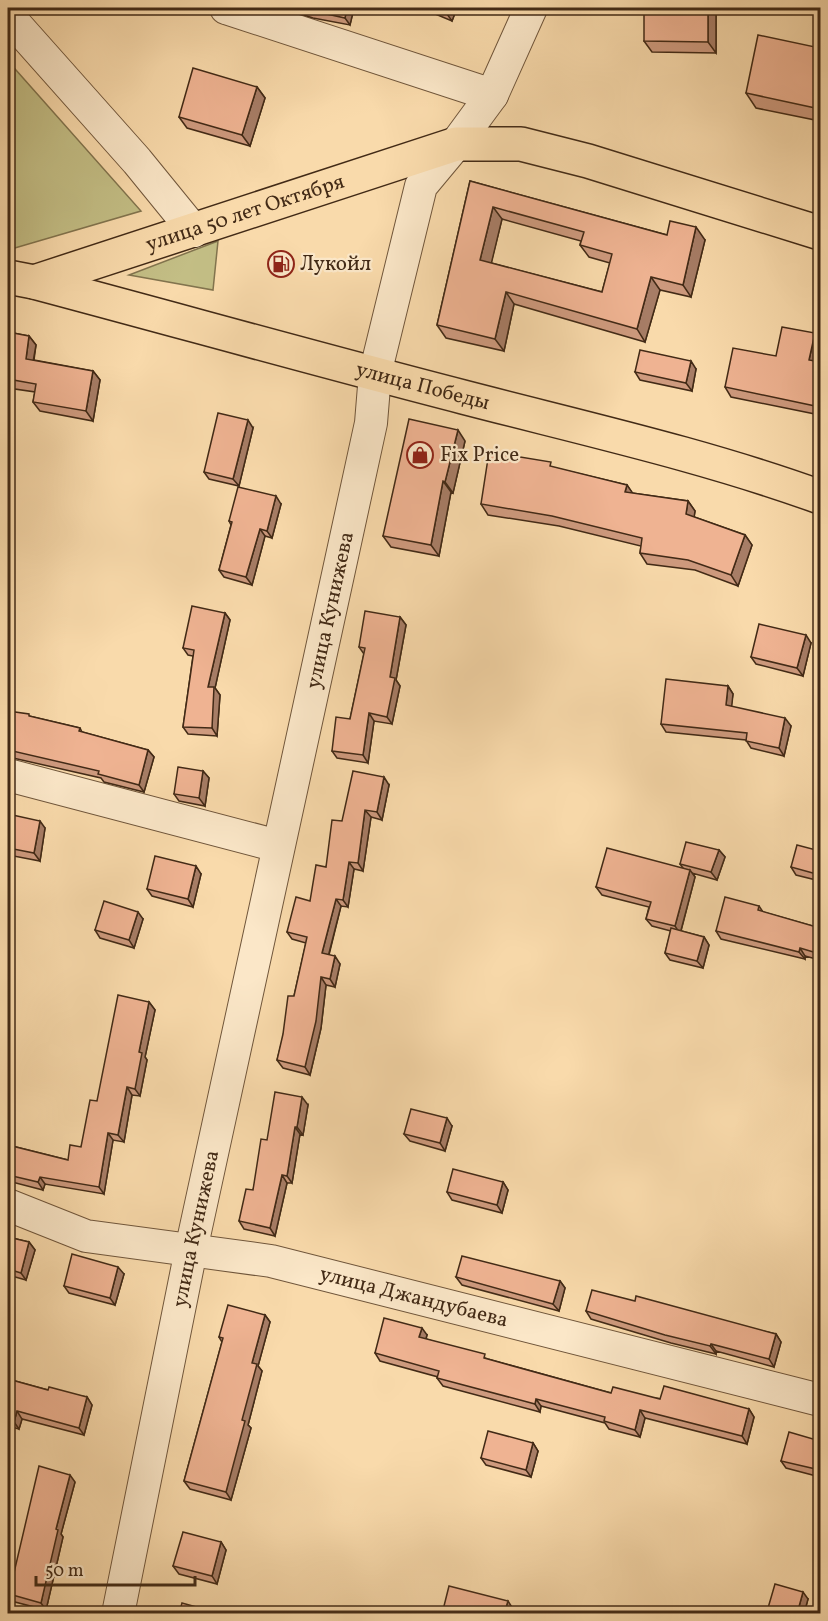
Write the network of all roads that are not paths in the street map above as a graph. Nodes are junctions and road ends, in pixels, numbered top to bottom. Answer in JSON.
{"nodes":[{"id":1,"x":226,"y":8,"type":"edge"},
{"id":2,"x":531,"y":8,"type":"edge"},
{"id":3,"x":8,"y":16,"type":"edge"},
{"id":4,"x":492,"y":95,"type":"junction"},
{"id":5,"x":456,"y":144,"type":"junction"},
{"id":6,"x":194,"y":231,"type":"junction"},
{"id":7,"x":820,"y":233,"type":"edge"},
{"id":8,"x":18,"y":278,"type":"edge"},
{"id":9,"x":375,"y":374,"type":"junction"},
{"id":10,"x":820,"y":497,"type":"edge"},
{"id":11,"x":8,"y":775,"type":"edge"},
{"id":12,"x":278,"y":846,"type":"junction"},
{"id":13,"x":8,"y":1205,"type":"edge"},
{"id":14,"x":191,"y":1250,"type":"junction"},
{"id":15,"x":820,"y":1400,"type":"edge"},
{"id":16,"x":118,"y":1614,"type":"edge"}],
"edges":[{"from":1,"to":4,"type":"street"},
{"from":2,"to":4,"type":"street","name":"улица Кунижева"},
{"from":3,"to":6,"type":"street"},
{"from":4,"to":5,"type":"street","name":"улица Кунижева"},
{"from":5,"to":6,"type":"main road","name":"улица 50 лет Октября"},
{"from":5,"to":7,"type":"main road","name":"улица 50 лет Октября"},
{"from":5,"to":9,"type":"street","name":"улица Кунижева"},
{"from":6,"to":8,"type":"main road","name":"улица 50 лет Октября"},
{"from":8,"to":9,"type":"main road","name":"улица Победы"},
{"from":9,"to":10,"type":"main road","name":"улица Победы"},
{"from":9,"to":12,"type":"street","name":"улица Кунижева"},
{"from":11,"to":12,"type":"street"},
{"from":12,"to":14,"type":"street","name":"улица Кунижева"},
{"from":13,"to":14,"type":"street","name":"улица Джандубаева"},
{"from":14,"to":15,"type":"street","name":"улица Джандубаева"},
{"from":14,"to":16,"type":"street","name":"улица Кунижева"}]}
